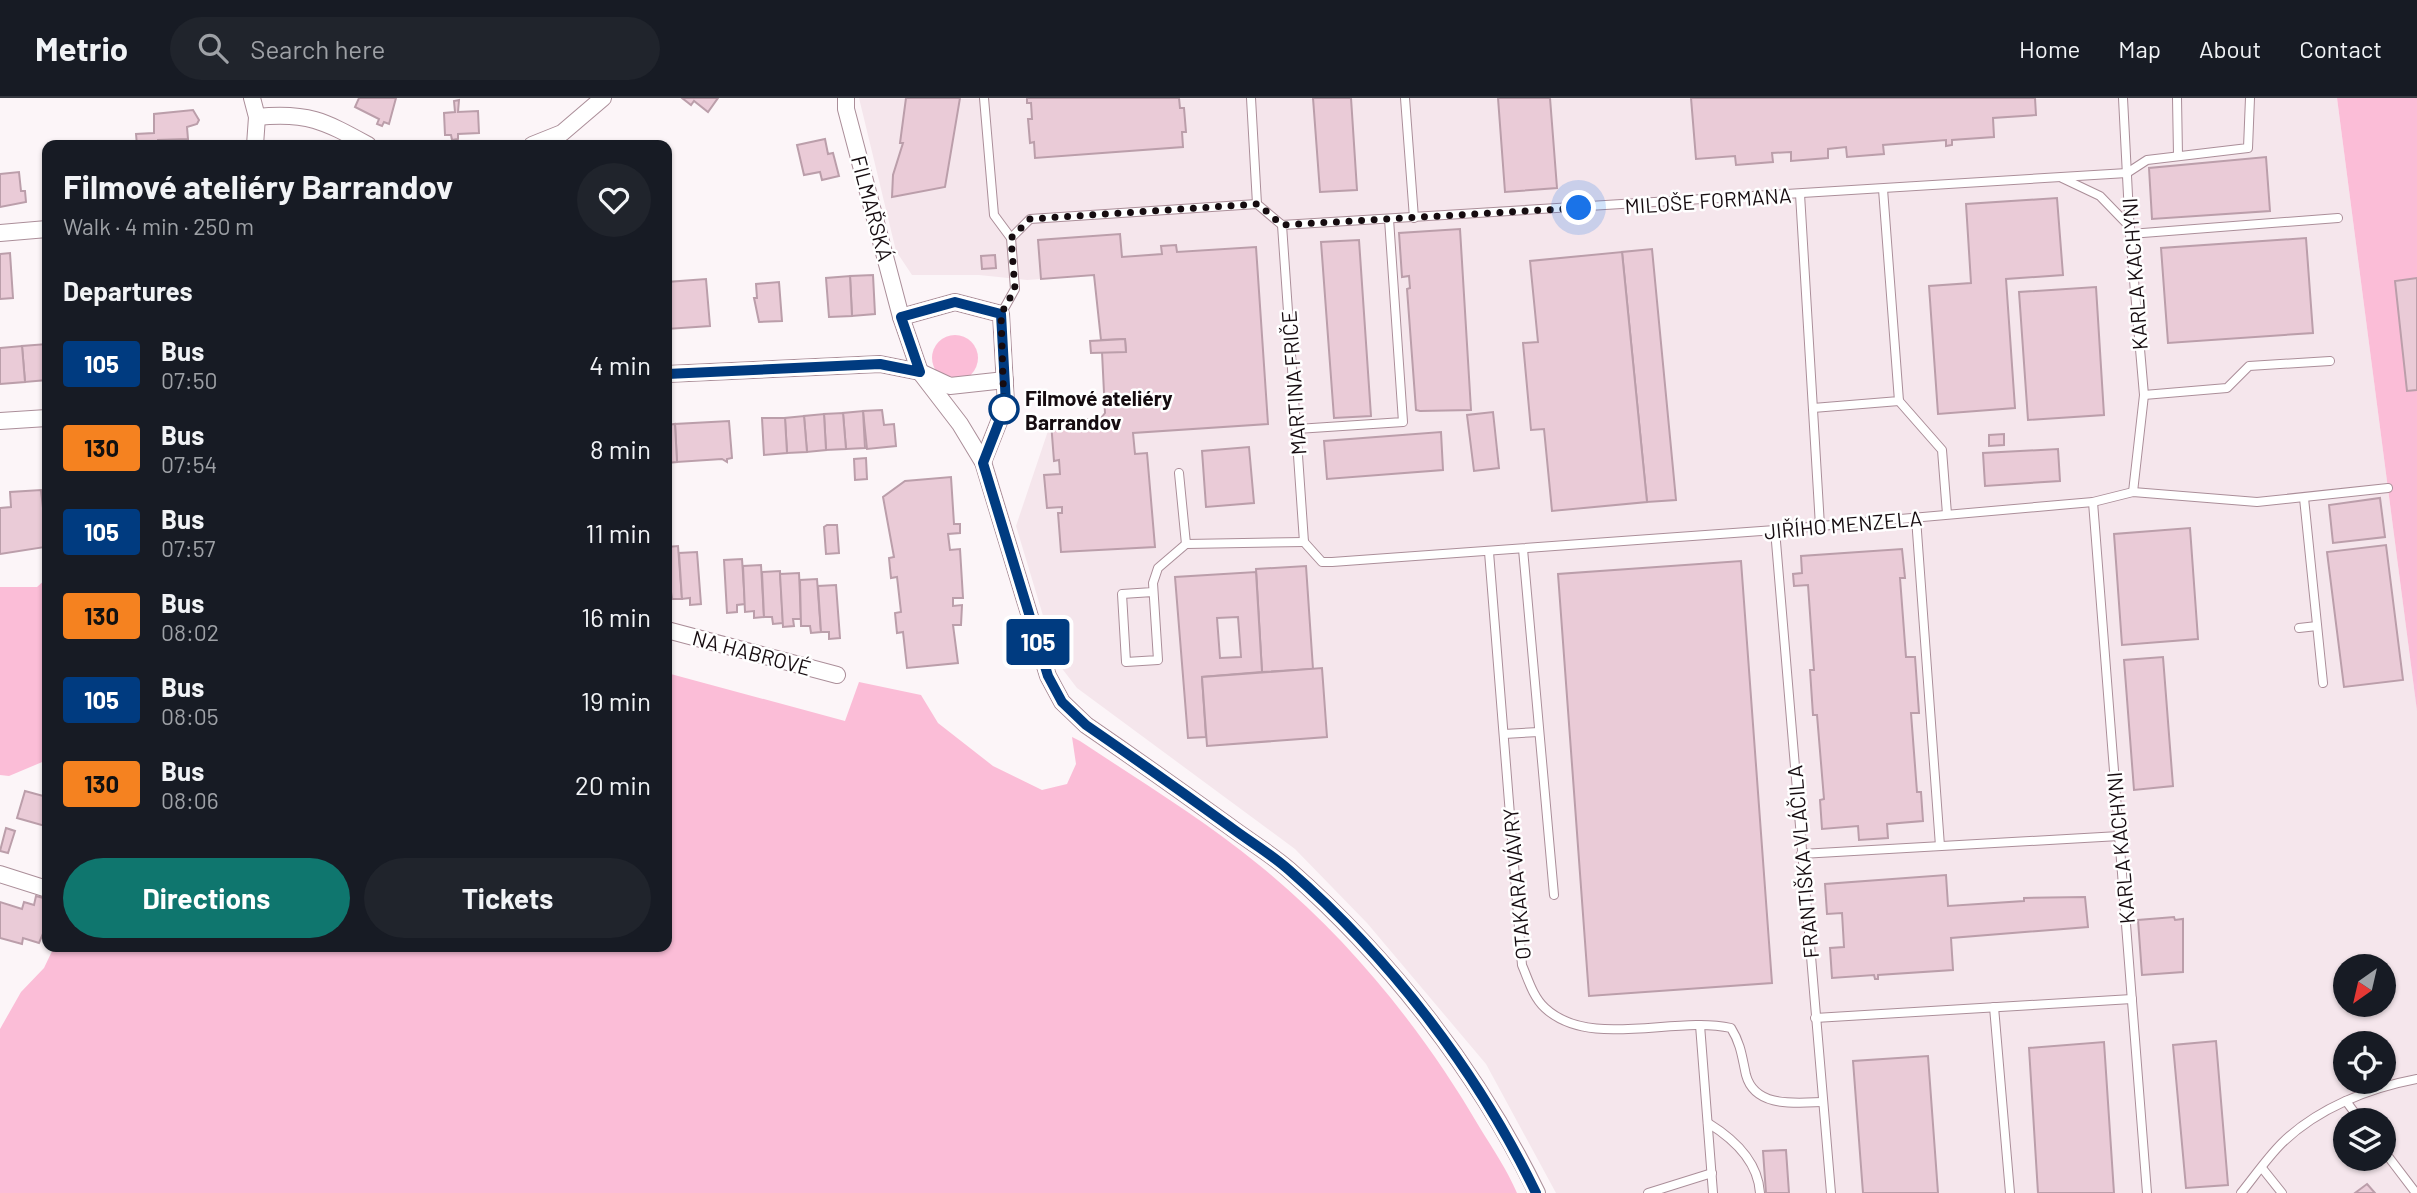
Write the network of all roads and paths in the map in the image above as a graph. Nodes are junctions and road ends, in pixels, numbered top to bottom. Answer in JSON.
{"nodes":[{"id":1,"x":252,"y":98,"type":"edge"},
{"id":2,"x":603,"y":98,"type":"edge"},
{"id":3,"x":846,"y":98,"type":"edge"},
{"id":4,"x":984,"y":98,"type":"edge"},
{"id":5,"x":1251,"y":98,"type":"edge"},
{"id":6,"x":1405,"y":98,"type":"edge"},
{"id":7,"x":2123,"y":98,"type":"edge"},
{"id":8,"x":2177,"y":98,"type":"edge"},
{"id":9,"x":2250,"y":98,"type":"edge"},
{"id":10,"x":257,"y":117,"type":"junction"},
{"id":11,"x":255,"y":140,"type":"edge"},
{"id":12,"x":359,"y":140,"type":"edge"},
{"id":13,"x":544,"y":140,"type":"edge"},
{"id":14,"x":2178,"y":155,"type":"junction"},
{"id":15,"x":2127,"y":173,"type":"junction"},
{"id":16,"x":2059,"y":177,"type":"junction"},
{"id":17,"x":1883,"y":189,"type":"junction"},
{"id":18,"x":1800,"y":194,"type":"junction"},
{"id":19,"x":1258,"y":204,"type":"junction"},
{"id":20,"x":1414,"y":218,"type":"junction"},
{"id":21,"x":2338,"y":218,"type":"dead end"},
{"id":22,"x":1389,"y":219,"type":"junction"},
{"id":23,"x":1282,"y":225,"type":"junction"},
{"id":24,"x":42,"y":229,"type":"edge"},
{"id":25,"x":2130,"y":231,"type":"junction"},
{"id":26,"x":0,"y":233,"type":"edge"},
{"id":27,"x":1011,"y":238,"type":"junction"},
{"id":28,"x":1001,"y":314,"type":"junction"},
{"id":29,"x":901,"y":317,"type":"junction"},
{"id":30,"x":2329,"y":361,"type":"dead end"},
{"id":31,"x":920,"y":372,"type":"junction"},
{"id":32,"x":672,"y":374,"type":"edge"},
{"id":33,"x":1005,"y":380,"type":"junction"},
{"id":34,"x":2144,"y":396,"type":"junction"},
{"id":35,"x":1899,"y":401,"type":"junction"},
{"id":36,"x":1813,"y":408,"type":"junction"},
{"id":37,"x":42,"y":418,"type":"edge"},
{"id":38,"x":0,"y":421,"type":"edge"},
{"id":39,"x":1297,"y":429,"type":"junction"},
{"id":40,"x":983,"y":463,"type":"junction"},
{"id":41,"x":1179,"y":473,"type":"dead end"},
{"id":42,"x":2388,"y":488,"type":"dead end"},
{"id":43,"x":2133,"y":492,"type":"junction"},
{"id":44,"x":2304,"y":498,"type":"junction"},
{"id":45,"x":2093,"y":502,"type":"junction"},
{"id":46,"x":1947,"y":514,"type":"junction"},
{"id":47,"x":1916,"y":518,"type":"junction"},
{"id":48,"x":1820,"y":526,"type":"junction"},
{"id":49,"x":1775,"y":530,"type":"junction"},
{"id":50,"x":1304,"y":542,"type":"junction"},
{"id":51,"x":1186,"y":544,"type":"junction"},
{"id":52,"x":1523,"y":549,"type":"junction"},
{"id":53,"x":1489,"y":552,"type":"junction"},
{"id":54,"x":1153,"y":592,"type":"junction"},
{"id":55,"x":2317,"y":626,"type":"junction"},
{"id":56,"x":2299,"y":628,"type":"dead end"},
{"id":57,"x":672,"y":631,"type":"edge"},
{"id":58,"x":838,"y":675,"type":"dead end"},
{"id":59,"x":2323,"y":683,"type":"dead end"},
{"id":60,"x":1539,"y":732,"type":"junction"},
{"id":61,"x":1504,"y":734,"type":"junction"},
{"id":62,"x":2119,"y":836,"type":"junction"},
{"id":63,"x":1940,"y":846,"type":"junction"},
{"id":64,"x":1801,"y":854,"type":"junction"},
{"id":65,"x":0,"y":874,"type":"edge"},
{"id":66,"x":42,"y":887,"type":"edge"},
{"id":67,"x":1554,"y":895,"type":"dead end"},
{"id":68,"x":2132,"y":999,"type":"junction"},
{"id":69,"x":1994,"y":1007,"type":"junction"},
{"id":70,"x":1815,"y":1018,"type":"junction"},
{"id":71,"x":1700,"y":1025,"type":"junction"},
{"id":72,"x":2417,"y":1079,"type":"edge"},
{"id":73,"x":2346,"y":1101,"type":"junction"},
{"id":74,"x":1822,"y":1102,"type":"junction"},
{"id":75,"x":2351,"y":1108,"type":"edge"},
{"id":76,"x":1708,"y":1123,"type":"junction"},
{"id":77,"x":2396,"y":1167,"type":"edge"},
{"id":78,"x":2262,"y":1168,"type":"junction"},
{"id":79,"x":1712,"y":1173,"type":"junction"},
{"id":80,"x":1536,"y":1193,"type":"edge"},
{"id":81,"x":1648,"y":1193,"type":"edge"},
{"id":82,"x":1713,"y":1193,"type":"edge"},
{"id":83,"x":1760,"y":1193,"type":"edge"},
{"id":84,"x":1831,"y":1193,"type":"edge"},
{"id":85,"x":2010,"y":1193,"type":"edge"},
{"id":86,"x":2147,"y":1193,"type":"edge"},
{"id":87,"x":2241,"y":1193,"type":"edge"},
{"id":88,"x":2282,"y":1193,"type":"edge"},
{"id":89,"x":2416,"y":1193,"type":"edge"}],
"edges":[{"from":1,"to":10,"type":"street"},
{"from":2,"to":13,"type":"street"},
{"from":3,"to":29,"type":"street","name":"FILMAŘSKÁ"},
{"from":4,"to":27,"type":"lane"},
{"from":5,"to":19,"type":"lane"},
{"from":6,"to":20,"type":"lane"},
{"from":7,"to":15,"type":"lane","name":"KARLA KACHYNI"},
{"from":8,"to":14,"type":"lane"},
{"from":9,"to":14,"type":"lane"},
{"from":10,"to":11,"type":"street"},
{"from":10,"to":12,"type":"street"},
{"from":14,"to":15,"type":"lane"},
{"from":15,"to":16,"type":"lane","name":"MILOŠE FORMANA"},
{"from":15,"to":25,"type":"lane","name":"KARLA KACHYNI"},
{"from":16,"to":17,"type":"lane","name":"MILOŠE FORMANA"},
{"from":16,"to":25,"type":"lane"},
{"from":17,"to":18,"type":"lane","name":"MILOŠE FORMANA"},
{"from":17,"to":35,"type":"lane"},
{"from":18,"to":20,"type":"lane","name":"MILOŠE FORMANA"},
{"from":18,"to":36,"type":"lane"},
{"from":19,"to":23,"type":"lane"},
{"from":19,"to":27,"type":"lane"},
{"from":20,"to":22,"type":"lane","name":"MILOŠE FORMANA"},
{"from":21,"to":25,"type":"lane"},
{"from":22,"to":23,"type":"lane","name":"MILOŠE FORMANA"},
{"from":22,"to":39,"type":"lane"},
{"from":23,"to":39,"type":"lane","name":"MARTINA FRIČE"},
{"from":24,"to":26,"type":"street"},
{"from":25,"to":34,"type":"lane","name":"KARLA KACHYNI"},
{"from":27,"to":28,"type":"lane"},
{"from":28,"to":29,"type":"street"},
{"from":28,"to":33,"type":"street"},
{"from":29,"to":31,"type":"street","name":"FILMAŘSKÁ"},
{"from":30,"to":34,"type":"lane"},
{"from":31,"to":32,"type":"street"},
{"from":31,"to":33,"type":"street"},
{"from":31,"to":40,"type":"street","name":"FILMAŘSKÁ"},
{"from":33,"to":40,"type":"street"},
{"from":34,"to":43,"type":"lane","name":"KARLA KACHYNI"},
{"from":35,"to":36,"type":"lane"},
{"from":35,"to":46,"type":"lane"},
{"from":36,"to":48,"type":"lane"},
{"from":37,"to":38,"type":"street"},
{"from":39,"to":50,"type":"lane","name":"MARTINA FRIČE"},
{"from":40,"to":80,"type":"street","name":"FILMAŘSKÁ"},
{"from":41,"to":51,"type":"lane"},
{"from":42,"to":44,"type":"lane","name":"JIŘÍHO MENZELA"},
{"from":43,"to":44,"type":"lane","name":"JIŘÍHO MENZELA"},
{"from":43,"to":45,"type":"lane","name":"JIŘÍHO MENZELA"},
{"from":44,"to":55,"type":"lane"},
{"from":45,"to":46,"type":"lane","name":"JIŘÍHO MENZELA"},
{"from":45,"to":62,"type":"lane","name":"KARLA KACHYNI"},
{"from":46,"to":47,"type":"lane","name":"JIŘÍHO MENZELA"},
{"from":47,"to":48,"type":"lane","name":"JIŘÍHO MENZELA"},
{"from":47,"to":63,"type":"lane"},
{"from":48,"to":49,"type":"lane","name":"JIŘÍHO MENZELA"},
{"from":49,"to":52,"type":"lane","name":"JIŘÍHO MENZELA"},
{"from":49,"to":64,"type":"lane","name":"FRANTIŠKA VLÁČILA"},
{"from":50,"to":51,"type":"lane"},
{"from":50,"to":53,"type":"lane","name":"JIŘÍHO MENZELA"},
{"from":51,"to":54,"type":"lane"},
{"from":52,"to":53,"type":"lane","name":"JIŘÍHO MENZELA"},
{"from":52,"to":60,"type":"lane"},
{"from":53,"to":61,"type":"lane","name":"OTAKARA VÁVRY"},
{"from":54,"to":54,"type":"lane"},
{"from":55,"to":56,"type":"lane"},
{"from":55,"to":59,"type":"lane"},
{"from":57,"to":58,"type":"street","name":"NA HABROVÉ"},
{"from":60,"to":61,"type":"lane"},
{"from":60,"to":67,"type":"lane"},
{"from":61,"to":71,"type":"lane","name":"OTAKARA VÁVRY"},
{"from":62,"to":63,"type":"lane"},
{"from":62,"to":68,"type":"lane","name":"KARLA KACHYNI"},
{"from":63,"to":64,"type":"lane"},
{"from":64,"to":70,"type":"lane","name":"FRANTIŠKA VLÁČILA"},
{"from":65,"to":66,"type":"street"},
{"from":68,"to":69,"type":"lane"},
{"from":68,"to":86,"type":"lane","name":"KARLA KACHYNI"},
{"from":69,"to":70,"type":"lane"},
{"from":69,"to":85,"type":"lane"},
{"from":70,"to":74,"type":"lane","name":"FRANTIŠKA VLÁČILA"},
{"from":71,"to":74,"type":"lane","name":"OTAKARA VÁVRY"},
{"from":71,"to":76,"type":"lane"},
{"from":72,"to":73,"type":"lane"},
{"from":73,"to":75,"type":"lane"},
{"from":73,"to":78,"type":"lane"},
{"from":74,"to":84,"type":"lane","name":"FRANTIŠKA VLÁČILA"},
{"from":76,"to":79,"type":"lane"},
{"from":76,"to":83,"type":"lane"},
{"from":77,"to":89,"type":"lane"},
{"from":78,"to":87,"type":"lane"},
{"from":78,"to":88,"type":"lane"},
{"from":79,"to":81,"type":"lane"},
{"from":79,"to":82,"type":"lane"}]}
